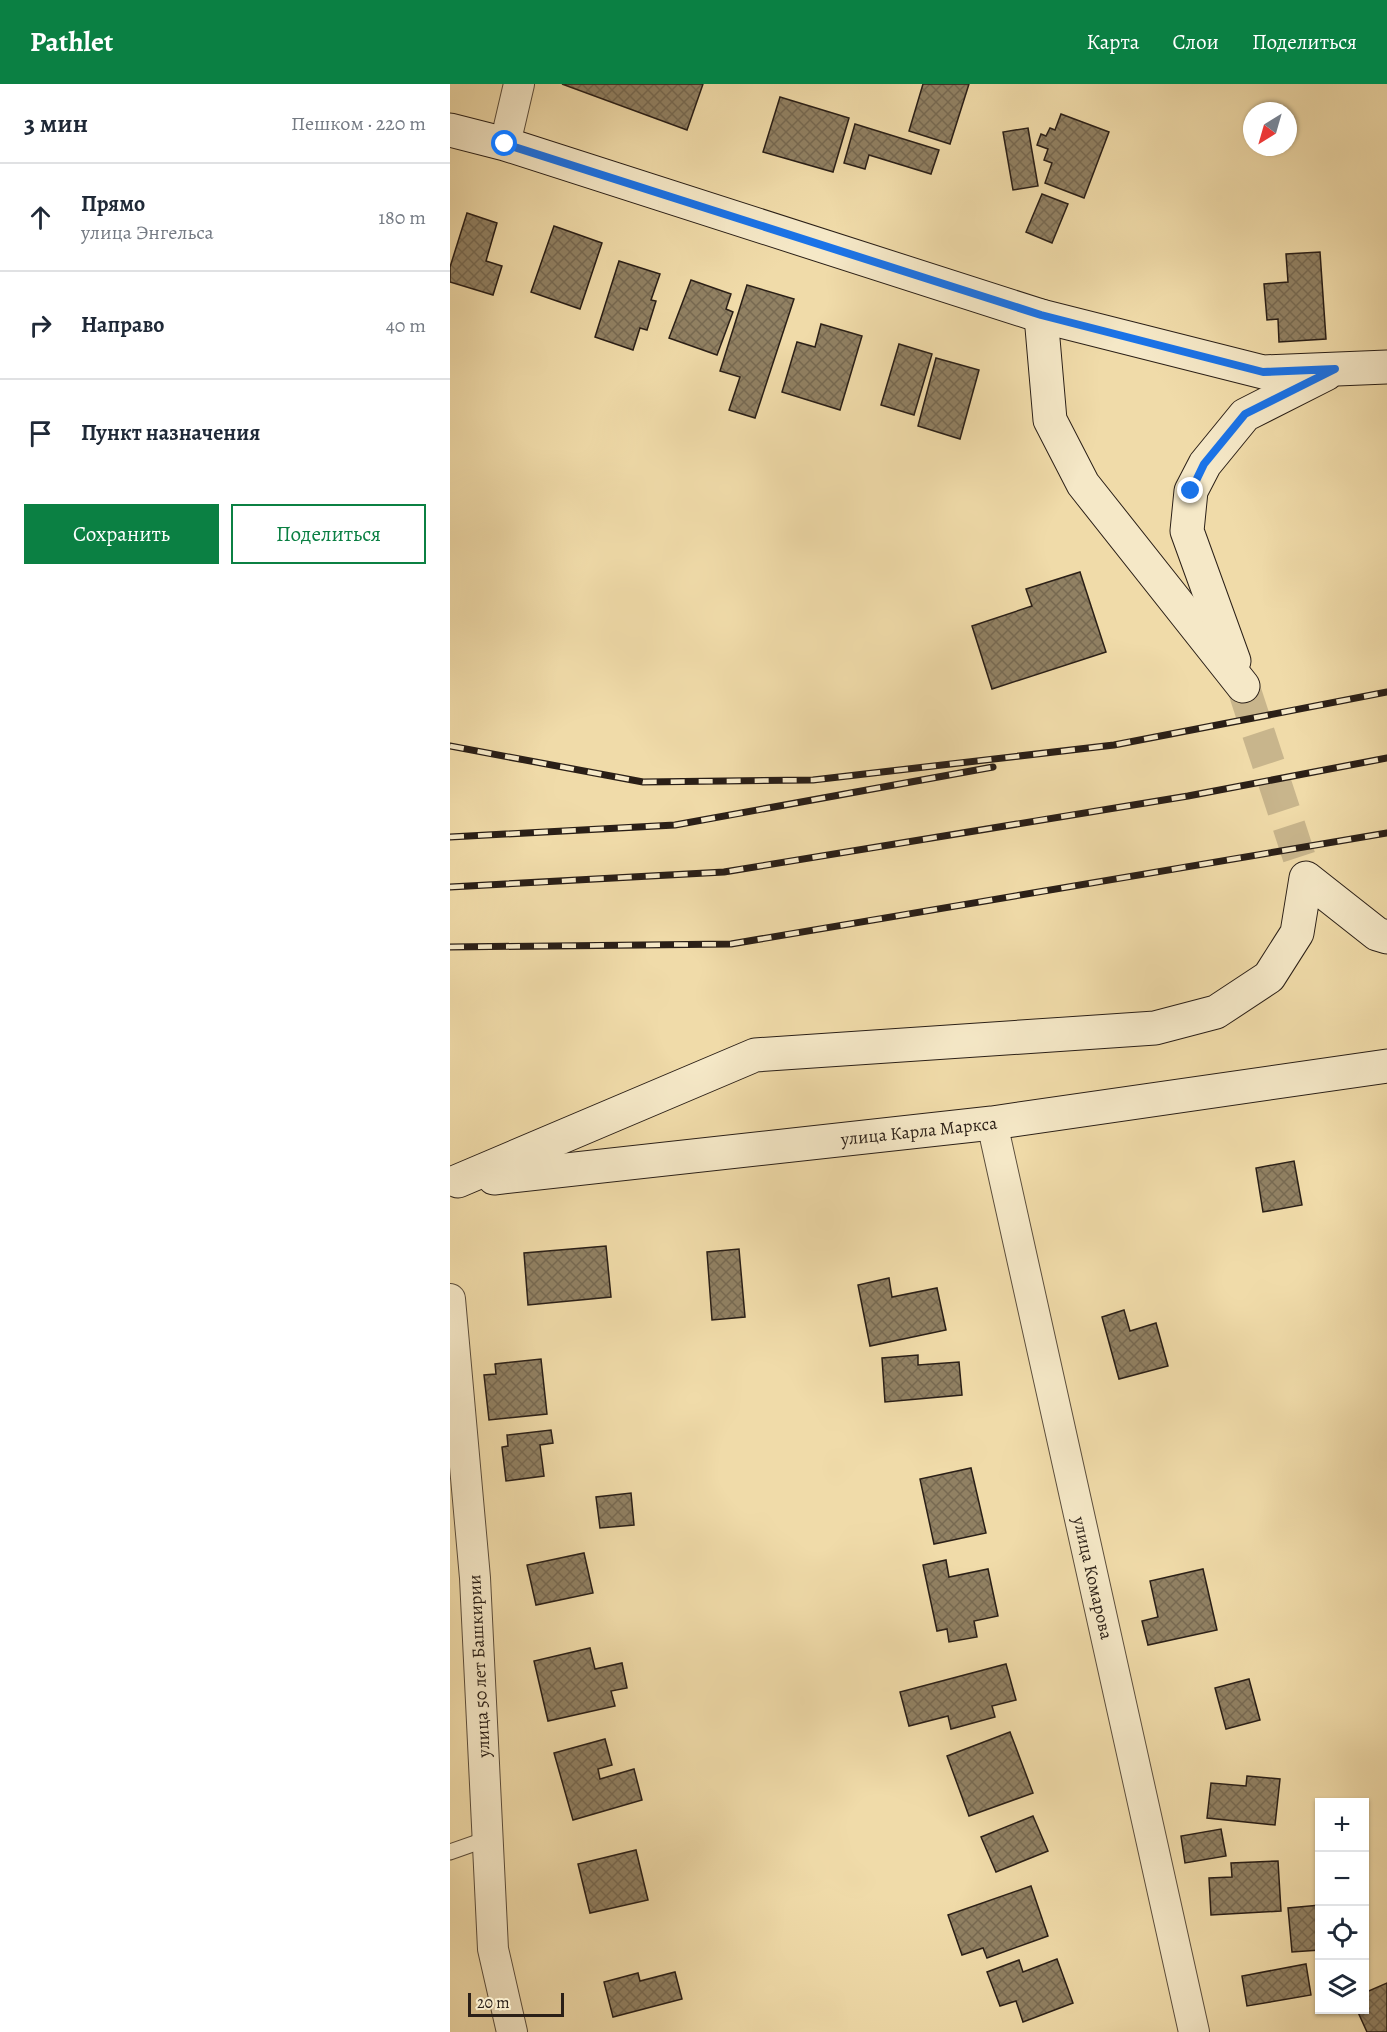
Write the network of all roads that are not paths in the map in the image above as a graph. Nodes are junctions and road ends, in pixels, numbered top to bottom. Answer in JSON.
{"nodes":[{"id":1,"x":519,"y":84,"type":"edge"},
{"id":2,"x":450,"y":130,"type":"edge"},
{"id":3,"x":505,"y":144,"type":"junction"},
{"id":4,"x":1041,"y":315,"type":"junction"},
{"id":5,"x":1387,"y":367,"type":"edge"},
{"id":6,"x":1335,"y":369,"type":"junction"},
{"id":7,"x":1387,"y":937,"type":"edge"},
{"id":8,"x":1387,"y":1066,"type":"edge"},
{"id":9,"x":992,"y":1124,"type":"junction"},
{"id":10,"x":454,"y":1182,"type":"edge"},
{"id":11,"x":450,"y":1299,"type":"edge"},
{"id":12,"x":487,"y":1839,"type":"junction"},
{"id":13,"x":450,"y":1852,"type":"edge"},
{"id":14,"x":512,"y":2032,"type":"edge"},
{"id":15,"x":1194,"y":2032,"type":"edge"}],
"edges":[{"from":1,"to":3,"type":"street"},
{"from":2,"to":3,"type":"street"},
{"from":3,"to":4,"type":"street"},
{"from":4,"to":6,"type":"street"},
{"from":4,"to":6,"type":"street"},
{"from":5,"to":6,"type":"street"},
{"from":7,"to":10,"type":"street"},
{"from":8,"to":9,"type":"street","name":"улица Карла Маркса"},
{"from":9,"to":10,"type":"street","name":"улица Карла Маркса"},
{"from":9,"to":15,"type":"street","name":"улица Комарова"},
{"from":11,"to":12,"type":"street","name":"улица 50 лет Башкирии"},
{"from":12,"to":13,"type":"lane"},
{"from":12,"to":14,"type":"street","name":"улица 50 лет Башкирии"}]}
